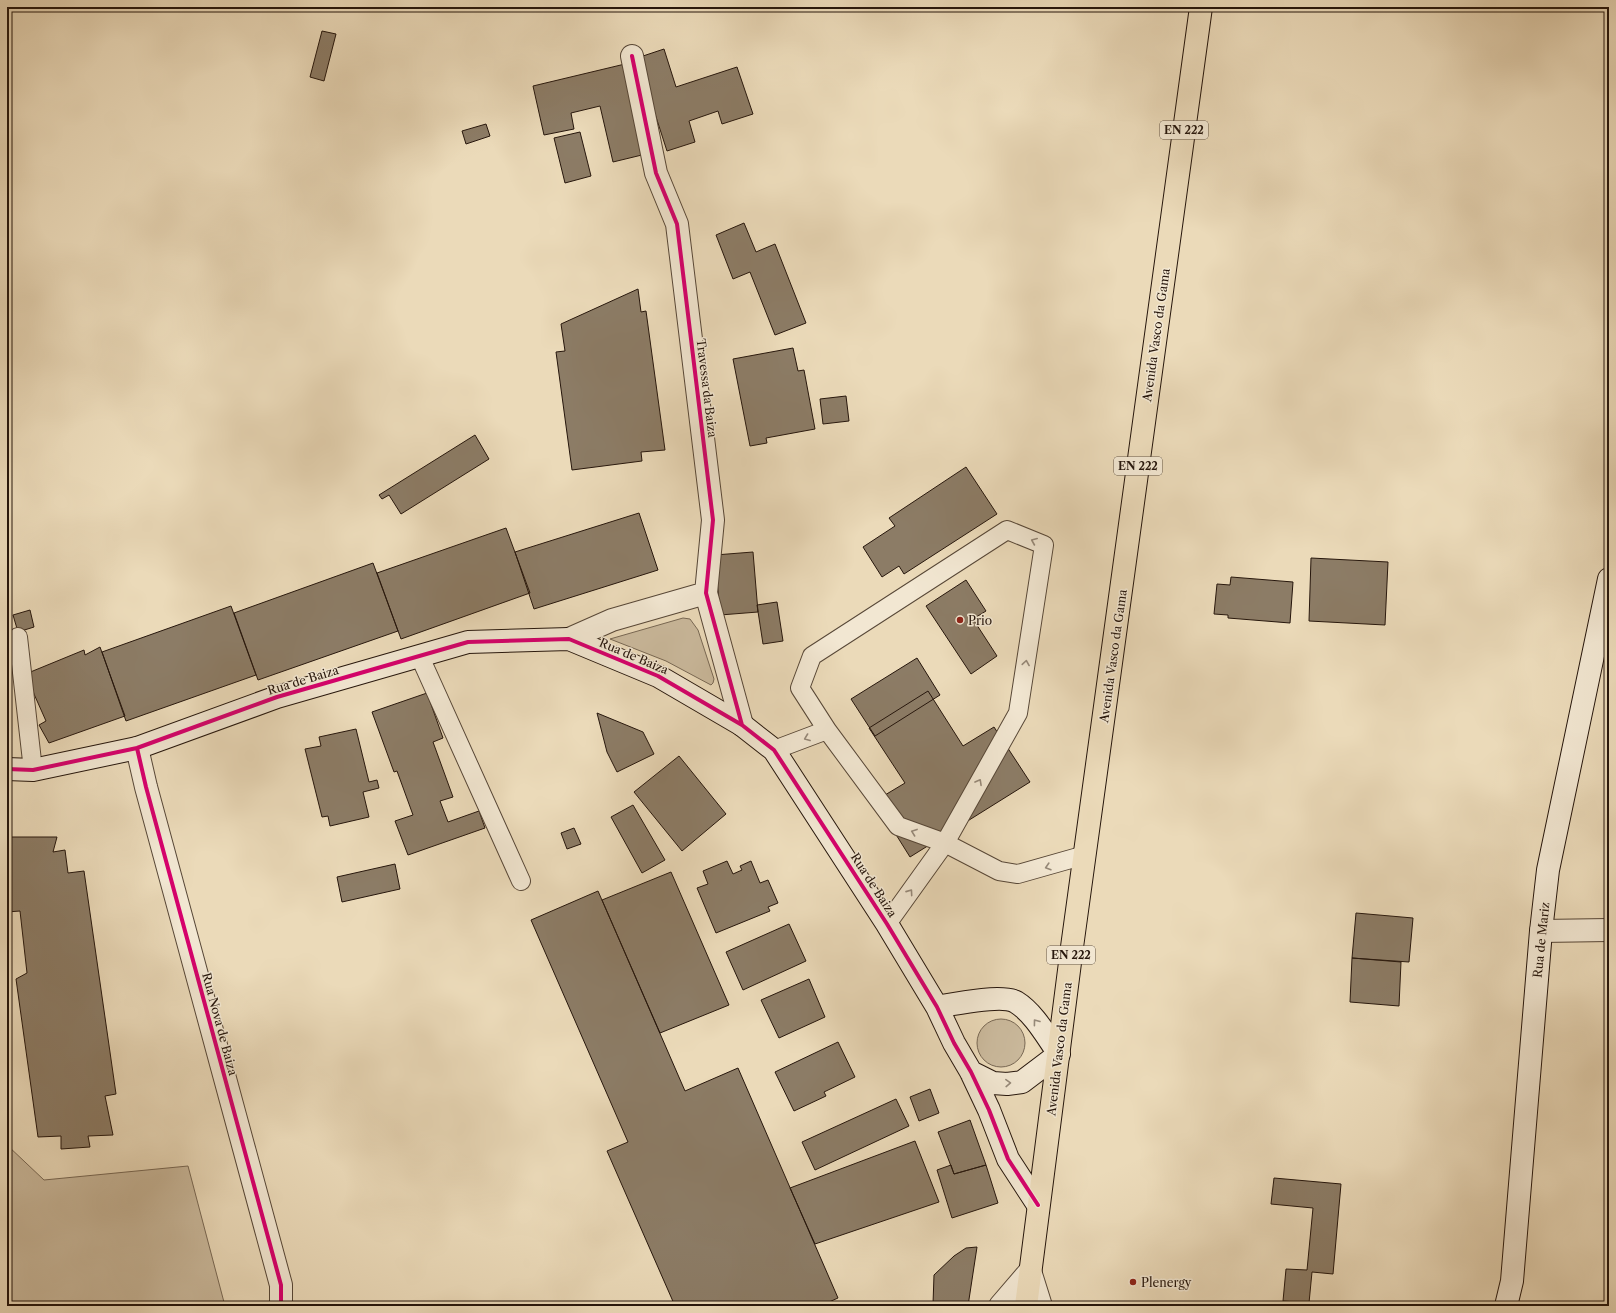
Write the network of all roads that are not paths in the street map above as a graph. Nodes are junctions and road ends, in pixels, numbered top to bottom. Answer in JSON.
{"nodes":[{"id":1,"x":1200,"y":7,"type":"edge"},
{"id":2,"x":632,"y":56,"type":"dead end"},
{"id":3,"x":1609,"y":579,"type":"edge"},
{"id":4,"x":706,"y":593,"type":"junction"},
{"id":5,"x":18,"y":637,"type":"dead end"},
{"id":6,"x":569,"y":639,"type":"junction"},
{"id":7,"x":420,"y":657,"type":"junction"},
{"id":8,"x":742,"y":725,"type":"junction"},
{"id":9,"x":827,"y":730,"type":"junction"},
{"id":10,"x":137,"y":748,"type":"junction"},
{"id":11,"x":774,"y":750,"type":"junction"},
{"id":12,"x":7,"y":769,"type":"edge"},
{"id":13,"x":33,"y":770,"type":"junction"},
{"id":14,"x":945,"y":843,"type":"junction"},
{"id":15,"x":1085,"y":855,"type":"junction"},
{"id":16,"x":521,"y":881,"type":"dead end"},
{"id":17,"x":888,"y":924,"type":"junction"},
{"id":18,"x":1609,"y":930,"type":"edge"},
{"id":19,"x":1541,"y":931,"type":"junction"},
{"id":20,"x":937,"y":1007,"type":"junction"},
{"id":21,"x":1059,"y":1054,"type":"junction"},
{"id":22,"x":971,"y":1072,"type":"junction"},
{"id":23,"x":1038,"y":1204,"type":"junction"},
{"id":24,"x":1030,"y":1271,"type":"junction"},
{"id":25,"x":281,"y":1306,"type":"edge"},
{"id":26,"x":1000,"y":1306,"type":"edge"},
{"id":27,"x":1026,"y":1306,"type":"edge"},
{"id":28,"x":1041,"y":1306,"type":"edge"},
{"id":29,"x":1506,"y":1306,"type":"edge"}],
"edges":[{"from":1,"to":15,"type":"main road","name":"Avenida Vasco da Gama","number":"EN 222"},
{"from":2,"to":4,"type":"street","name":"Travessa da Baiza"},
{"from":3,"to":19,"type":"street","name":"Rua de Mariz"},
{"from":4,"to":6,"type":"street"},
{"from":4,"to":8,"type":"street","name":"Travessa da Baiza"},
{"from":5,"to":13,"type":"lane"},
{"from":6,"to":7,"type":"street","name":"Rua de Baiza"},
{"from":6,"to":8,"type":"street","name":"Rua de Baiza"},
{"from":7,"to":10,"type":"street","name":"Rua de Baiza"},
{"from":7,"to":16,"type":"lane"},
{"from":8,"to":11,"type":"street","name":"Rua de Baiza"},
{"from":9,"to":11,"type":"lane","one_way":true},
{"from":14,"to":9,"type":"lane","one_way":true},
{"from":14,"to":9,"type":"lane","one_way":true},
{"from":10,"to":13,"type":"street","name":"Rua de Baiza"},
{"from":10,"to":25,"type":"street","name":"Rua Nova de Baiza"},
{"from":11,"to":17,"type":"street","name":"Rua de Baiza"},
{"from":12,"to":13,"type":"street","name":"Rua de Baiza"},
{"from":15,"to":14,"type":"lane","one_way":true},
{"from":17,"to":14,"type":"lane","one_way":true},
{"from":15,"to":21,"type":"main road","name":"Avenida Vasco da Gama","number":"EN 222"},
{"from":17,"to":20,"type":"street","name":"Rua de Baiza"},
{"from":18,"to":19,"type":"street"},
{"from":19,"to":29,"type":"street","name":"Rua de Mariz"},
{"from":21,"to":20,"type":"street","one_way":true},
{"from":20,"to":22,"type":"street","name":"Rua de Baiza"},
{"from":22,"to":21,"type":"street","one_way":true},
{"from":21,"to":23,"type":"main road","name":"Avenida Vasco da Gama","number":"EN 222"},
{"from":22,"to":23,"type":"street","name":"Rua de Baiza"},
{"from":23,"to":24,"type":"main road","name":"Avenida Vasco da Gama","number":"EN 222"},
{"from":24,"to":26,"type":"street"},
{"from":24,"to":27,"type":"main road","name":"Avenida Vasco da Gama","number":"EN 222"},
{"from":24,"to":28,"type":"street"}]}
